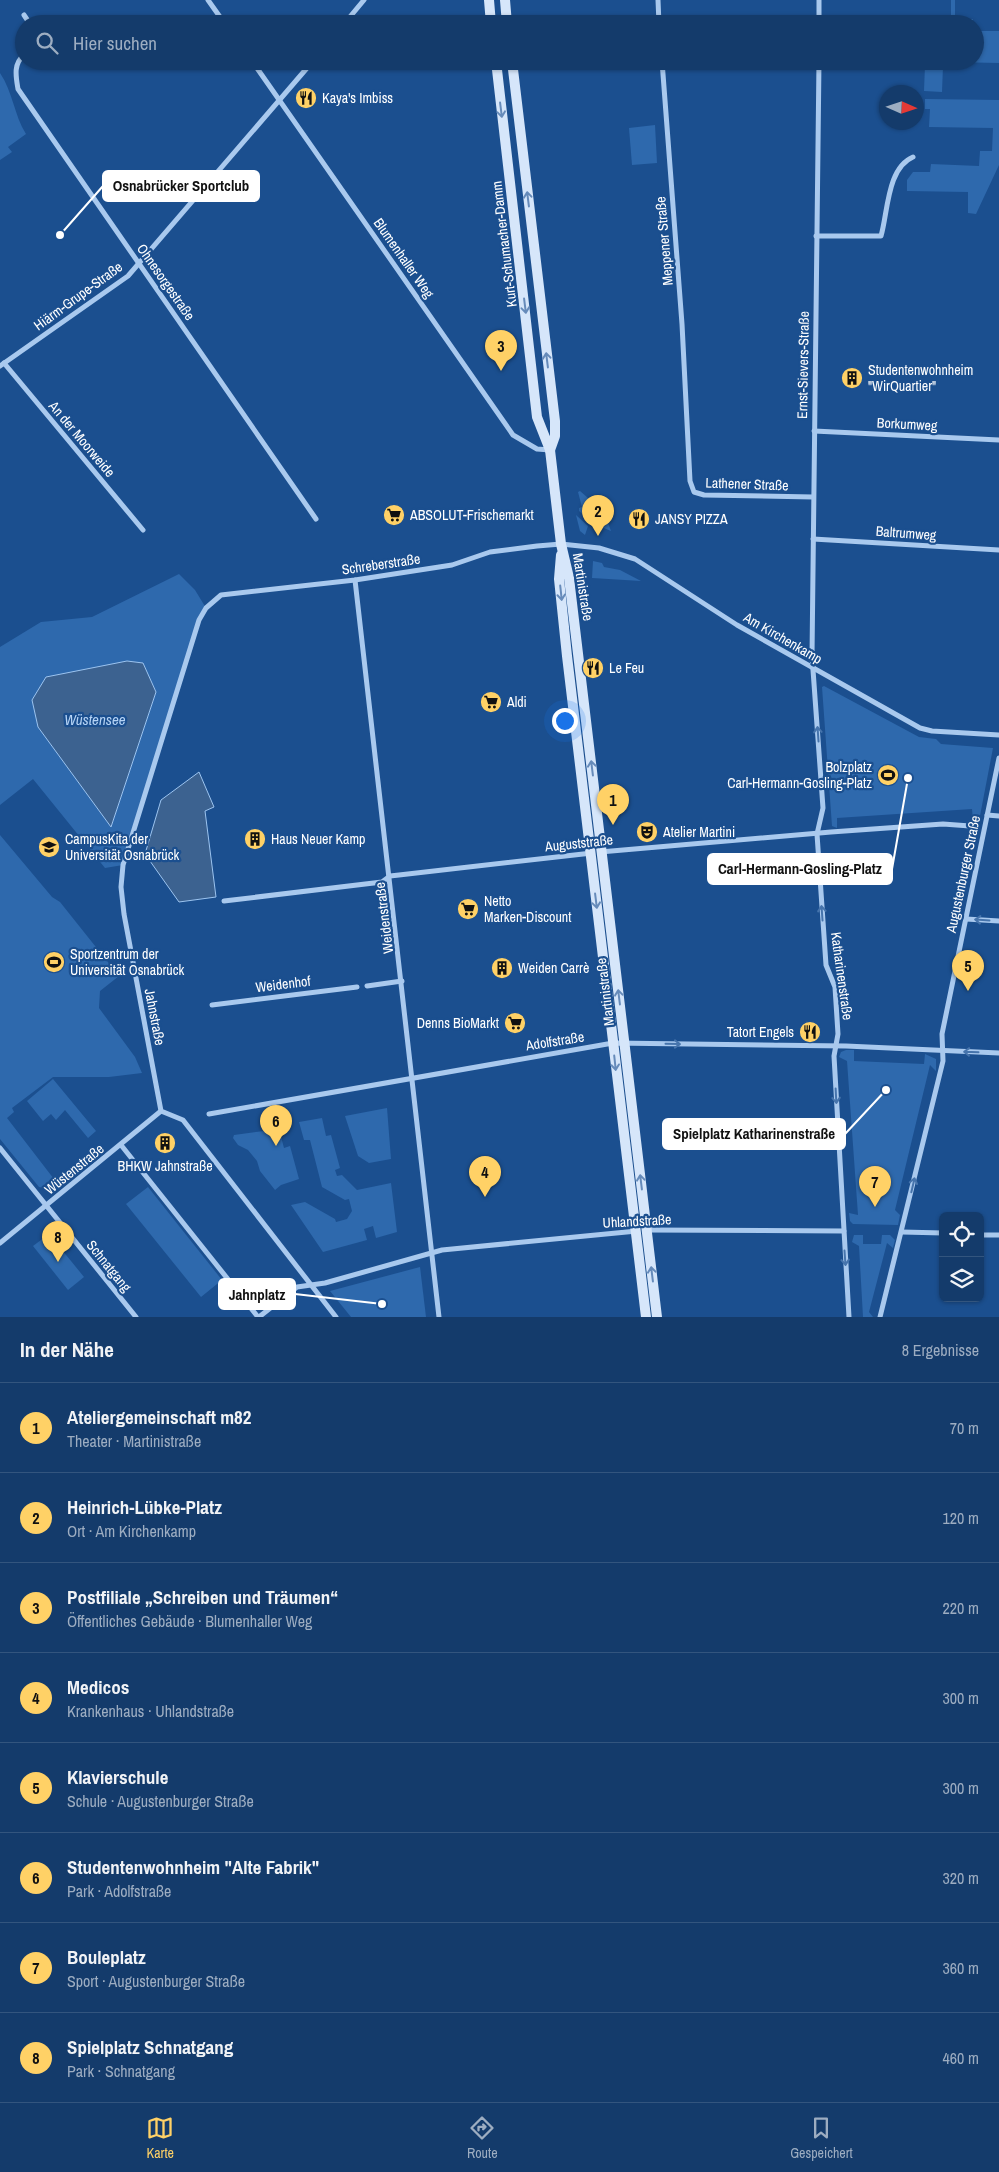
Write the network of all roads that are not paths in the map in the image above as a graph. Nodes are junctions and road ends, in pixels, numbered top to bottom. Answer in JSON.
{"nodes":[{"id":1,"x":208,"y":0,"type":"edge"},
{"id":2,"x":364,"y":0,"type":"edge"},
{"id":3,"x":489,"y":0,"type":"edge"},
{"id":4,"x":504,"y":0,"type":"edge"},
{"id":5,"x":658,"y":0,"type":"edge"},
{"id":6,"x":819,"y":0,"type":"edge"},
{"id":7,"x":219,"y":15,"type":"edge"},
{"id":8,"x":352,"y":15,"type":"edge"},
{"id":9,"x":491,"y":15,"type":"edge"},
{"id":10,"x":506,"y":15,"type":"edge"},
{"id":11,"x":659,"y":15,"type":"edge"},
{"id":12,"x":819,"y":15,"type":"edge"},
{"id":13,"x":16,"y":70,"type":"edge"},
{"id":14,"x":258,"y":70,"type":"edge"},
{"id":15,"x":306,"y":70,"type":"edge"},
{"id":16,"x":497,"y":70,"type":"edge"},
{"id":17,"x":513,"y":70,"type":"edge"},
{"id":18,"x":663,"y":70,"type":"edge"},
{"id":19,"x":819,"y":70,"type":"edge"},
{"id":20,"x":280,"y":101,"type":"junction"},
{"id":21,"x":913,"y":156,"type":"dead end"},
{"id":22,"x":816,"y":236,"type":"junction"},
{"id":23,"x":140,"y":263,"type":"junction"},
{"id":24,"x":2,"y":364,"type":"edge"},
{"id":25,"x":688,"y":420,"type":"joint"},
{"id":26,"x":814,"y":430,"type":"junction"},
{"id":27,"x":999,"y":440,"type":"edge"},
{"id":28,"x":550,"y":450,"type":"junction"},
{"id":29,"x":813,"y":497,"type":"junction"},
{"id":30,"x":316,"y":519,"type":"dead end"},
{"id":31,"x":143,"y":530,"type":"dead end"},
{"id":32,"x":812,"y":539,"type":"junction"},
{"id":33,"x":561,"y":544,"type":"junction"},
{"id":34,"x":999,"y":550,"type":"edge"},
{"id":35,"x":355,"y":580,"type":"junction"},
{"id":36,"x":206,"y":608,"type":"joint"},
{"id":37,"x":813,"y":670,"type":"junction"},
{"id":38,"x":999,"y":735,"type":"edge"},
{"id":39,"x":999,"y":758,"type":"edge"},
{"id":40,"x":987,"y":815,"type":"junction"},
{"id":41,"x":999,"y":816,"type":"edge"},
{"id":42,"x":970,"y":826,"type":"dead end"},
{"id":43,"x":817,"y":834,"type":"junction"},
{"id":44,"x":602,"y":851,"type":"junction"},
{"id":45,"x":590,"y":853,"type":"junction"},
{"id":46,"x":390,"y":876,"type":"junction"},
{"id":47,"x":224,"y":901,"type":"dead end"},
{"id":48,"x":966,"y":919,"type":"junction"},
{"id":49,"x":999,"y":921,"type":"edge"},
{"id":50,"x":402,"y":981,"type":"junction"},
{"id":51,"x":367,"y":986,"type":"dead end"},
{"id":52,"x":357,"y":987,"type":"dead end"},
{"id":53,"x":212,"y":1004,"type":"dead end"},
{"id":54,"x":625,"y":1042,"type":"junction"},
{"id":55,"x":613,"y":1043,"type":"junction"},
{"id":56,"x":836,"y":1047,"type":"junction"},
{"id":57,"x":943,"y":1051,"type":"junction"},
{"id":58,"x":999,"y":1053,"type":"edge"},
{"id":59,"x":413,"y":1077,"type":"junction"},
{"id":60,"x":161,"y":1111,"type":"junction"},
{"id":61,"x":209,"y":1114,"type":"dead end"},
{"id":62,"x":121,"y":1145,"type":"junction"},
{"id":63,"x":0,"y":1148,"type":"edge"},
{"id":64,"x":46,"y":1206,"type":"junction"},
{"id":65,"x":647,"y":1230,"type":"junction"},
{"id":66,"x":636,"y":1231,"type":"junction"},
{"id":67,"x":844,"y":1231,"type":"junction"},
{"id":68,"x":902,"y":1232,"type":"junction"},
{"id":69,"x":939,"y":1234,"type":"edge"},
{"id":70,"x":984,"y":1235,"type":"edge"},
{"id":71,"x":999,"y":1235,"type":"edge"},
{"id":72,"x":0,"y":1243,"type":"edge"},
{"id":73,"x":432,"y":1253,"type":"junction"},
{"id":74,"x":310,"y":1284,"type":"junction"},
{"id":75,"x":136,"y":1317,"type":"edge"},
{"id":76,"x":258,"y":1317,"type":"edge"},
{"id":77,"x":336,"y":1317,"type":"edge"},
{"id":78,"x":440,"y":1317,"type":"edge"},
{"id":79,"x":646,"y":1317,"type":"edge"},
{"id":80,"x":657,"y":1317,"type":"edge"},
{"id":81,"x":849,"y":1317,"type":"edge"},
{"id":82,"x":880,"y":1317,"type":"edge"}],
"edges":[{"from":1,"to":7,"type":"street"},
{"from":2,"to":8,"type":"street"},
{"from":3,"to":9,"type":"main road"},
{"from":4,"to":10,"type":"main road"},
{"from":5,"to":11,"type":"street"},
{"from":6,"to":12,"type":"street"},
{"from":13,"to":23,"type":"street","name":"Ohnesorgestraße"},
{"from":14,"to":20,"type":"street","name":"Blumenhaller Weg"},
{"from":15,"to":20,"type":"street","name":"Hiärm-Grupe-Straße"},
{"from":16,"to":28,"type":"main road","name":"Kurt-Schumacher-Damm","one_way":true},
{"from":28,"to":17,"type":"main road","name":"Kurt-Schumacher-Damm","one_way":true},
{"from":18,"to":25,"type":"street","name":"Meppener Straße"},
{"from":19,"to":22,"type":"street","name":"Ernst-Sievers-Straße"},
{"from":20,"to":23,"type":"street","name":"Hiärm-Grupe-Straße"},
{"from":20,"to":28,"type":"street","name":"Blumenhaller Weg"},
{"from":21,"to":22,"type":"street"},
{"from":22,"to":26,"type":"street","name":"Ernst-Sievers-Straße"},
{"from":23,"to":24,"type":"street","name":"Hiärm-Grupe-Straße"},
{"from":23,"to":30,"type":"street","name":"Ohnesorgestraße"},
{"from":24,"to":31,"type":"street","name":"An der Moorweide"},
{"from":25,"to":29,"type":"street","name":"Lathener Straße"},
{"from":26,"to":27,"type":"street","name":"Borkumweg"},
{"from":26,"to":29,"type":"street","name":"Ernst-Sievers-Straße"},
{"from":28,"to":33,"type":"main road","name":"Kurt-Schumacher-Damm"},
{"from":29,"to":32,"type":"street","name":"Ernst-Sievers-Straße"},
{"from":32,"to":34,"type":"street","name":"Baltrumweg"},
{"from":32,"to":37,"type":"street","name":"Ernst-Sievers-Straße"},
{"from":33,"to":35,"type":"street","name":"Schreberstraße"},
{"from":33,"to":37,"type":"street","name":"Am Kirchenkamp"},
{"from":44,"to":33,"type":"main road","name":"Martinistraße","one_way":true},
{"from":33,"to":45,"type":"main road","name":"Martinistraße","one_way":true},
{"from":35,"to":36,"type":"street","name":"Schreberstraße"},
{"from":35,"to":46,"type":"street","name":"Weidenstraße"},
{"from":36,"to":60,"type":"street","name":"Jahnstraße"},
{"from":37,"to":38,"type":"street","name":"Am Kirchenkamp"},
{"from":43,"to":37,"type":"street","name":"Katharinenstraße","one_way":true},
{"from":39,"to":40,"type":"street","name":"Augustenburger Straße"},
{"from":40,"to":41,"type":"street"},
{"from":40,"to":48,"type":"street","name":"Augustenburger Straße"},
{"from":42,"to":43,"type":"street","name":"Auguststraße"},
{"from":43,"to":44,"type":"street","name":"Auguststraße"},
{"from":56,"to":43,"type":"street","name":"Katharinenstraße","one_way":true},
{"from":44,"to":45,"type":"street","name":"Auguststraße"},
{"from":54,"to":44,"type":"main road","name":"Martinistraße","one_way":true},
{"from":45,"to":46,"type":"street","name":"Auguststraße"},
{"from":45,"to":55,"type":"main road","name":"Martinistraße","one_way":true},
{"from":46,"to":47,"type":"street","name":"Auguststraße"},
{"from":46,"to":50,"type":"street","name":"Weidenstraße"},
{"from":49,"to":48,"type":"street","one_way":true},
{"from":48,"to":57,"type":"street","name":"Augustenburger Straße"},
{"from":50,"to":51,"type":"street"},
{"from":50,"to":59,"type":"street","name":"Weidenstraße"},
{"from":52,"to":53,"type":"street","name":"Weidenhof"},
{"from":54,"to":55,"type":"street","name":"Adolfstraße"},
{"from":54,"to":56,"type":"street","name":"Adolfstraße","one_way":true},
{"from":65,"to":54,"type":"main road","name":"Martinistraße","one_way":true},
{"from":55,"to":59,"type":"street","name":"Adolfstraße"},
{"from":55,"to":66,"type":"main road","name":"Martinistraße","one_way":true},
{"from":56,"to":57,"type":"street","name":"Adolfstraße"},
{"from":56,"to":67,"type":"street","name":"Katharinenstraße","one_way":true},
{"from":58,"to":57,"type":"street","name":"Adolfstraße","one_way":true},
{"from":68,"to":57,"type":"street","name":"Augustenburger Straße","one_way":true},
{"from":59,"to":61,"type":"street","name":"Adolfstraße"},
{"from":59,"to":73,"type":"street","name":"Weidenstraße"},
{"from":60,"to":62,"type":"street","name":"Wüstenstraße"},
{"from":60,"to":74,"type":"street"},
{"from":62,"to":64,"type":"street","name":"Wüstenstraße"},
{"from":62,"to":76,"type":"street"},
{"from":63,"to":64,"type":"street","name":"Schnatgang"},
{"from":64,"to":72,"type":"street","name":"Wüstenstraße"},
{"from":64,"to":75,"type":"street","name":"Schnatgang"},
{"from":65,"to":66,"type":"street","name":"Uhlandstraße"},
{"from":65,"to":67,"type":"street","name":"Uhlandstraße"},
{"from":80,"to":65,"type":"main road","name":"Martinistraße","one_way":true},
{"from":66,"to":73,"type":"street","name":"Uhlandstraße"},
{"from":66,"to":79,"type":"main road","name":"Martinistraße"},
{"from":67,"to":81,"type":"street","name":"Katharinenstraße","one_way":true},
{"from":68,"to":69,"type":"street"},
{"from":68,"to":82,"type":"street","name":"Augustenburger Straße"},
{"from":70,"to":71,"type":"street"},
{"from":73,"to":74,"type":"street","name":"Uhlandstraße"},
{"from":73,"to":78,"type":"street","name":"Weidenstraße"},
{"from":74,"to":76,"type":"street","name":"Uhlandstraße"},
{"from":74,"to":77,"type":"street"}]}
